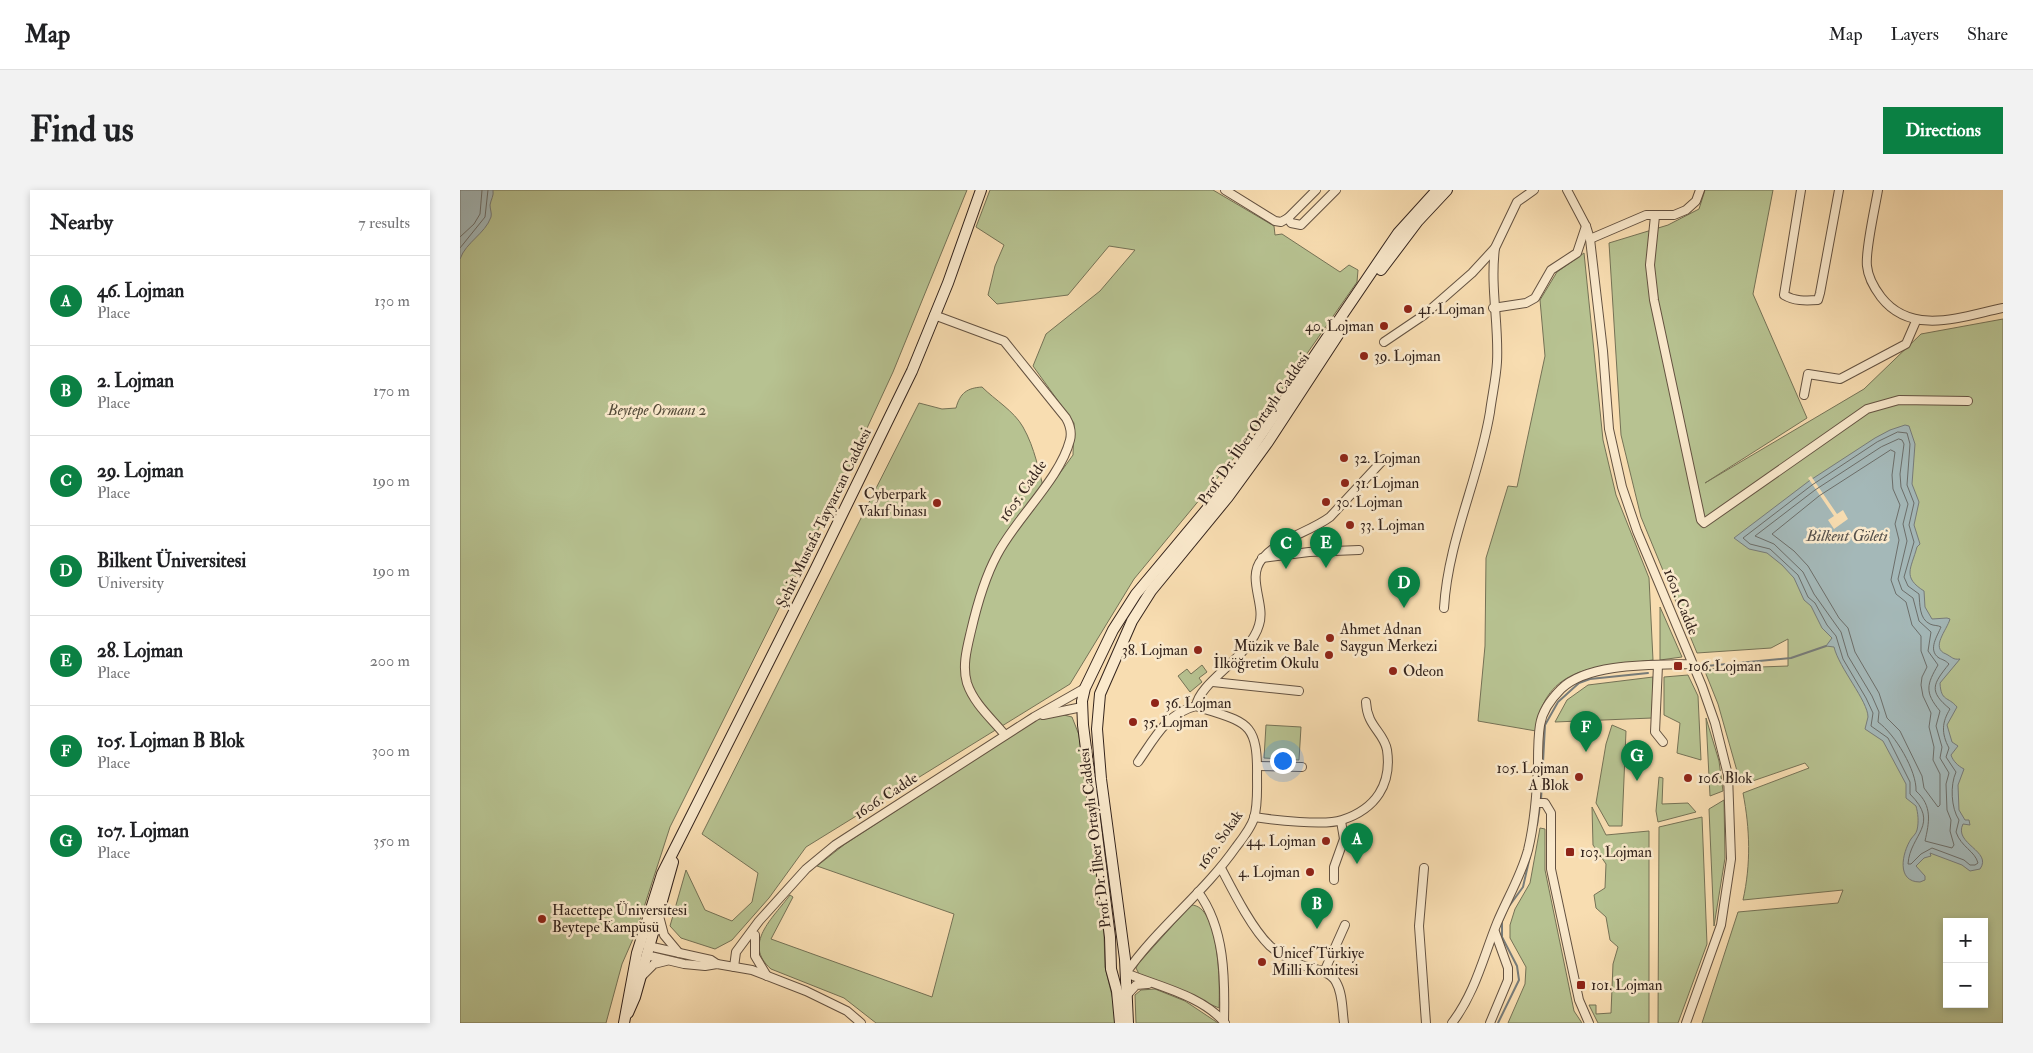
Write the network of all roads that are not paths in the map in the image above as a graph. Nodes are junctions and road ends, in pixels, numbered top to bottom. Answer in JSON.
{"nodes":[{"id":1,"x":981,"y":190,"type":"edge"},
{"id":2,"x":1225,"y":190,"type":"edge"},
{"id":3,"x":1316,"y":190,"type":"edge"},
{"id":4,"x":1336,"y":190,"type":"edge"},
{"id":5,"x":1437,"y":190,"type":"edge"},
{"id":6,"x":1447,"y":190,"type":"edge"},
{"id":7,"x":1534,"y":190,"type":"edge"},
{"id":8,"x":1567,"y":190,"type":"edge"},
{"id":9,"x":1700,"y":190,"type":"edge"},
{"id":10,"x":1801,"y":190,"type":"edge"},
{"id":11,"x":1839,"y":190,"type":"edge"},
{"id":12,"x":1878,"y":190,"type":"edge"},
{"id":13,"x":1655,"y":216,"type":"junction"},
{"id":14,"x":1288,"y":218,"type":"junction"},
{"id":15,"x":1586,"y":226,"type":"junction"},
{"id":16,"x":1590,"y":238,"type":"junction"},
{"id":17,"x":1495,"y":248,"type":"junction"},
{"id":18,"x":1493,"y":308,"type":"junction"},
{"id":19,"x":2003,"y":308,"type":"edge"},
{"id":20,"x":934,"y":316,"type":"junction"},
{"id":21,"x":1916,"y":321,"type":"junction"},
{"id":22,"x":1384,"y":342,"type":"dead end"},
{"id":23,"x":1804,"y":395,"type":"dead end"},
{"id":24,"x":1968,"y":401,"type":"dead end"},
{"id":25,"x":1384,"y":460,"type":"dead end"},
{"id":26,"x":1359,"y":550,"type":"dead end"},
{"id":27,"x":1262,"y":558,"type":"junction"},
{"id":28,"x":1444,"y":608,"type":"dead end"},
{"id":29,"x":1692,"y":664,"type":"junction"},
{"id":30,"x":1658,"y":665,"type":"junction"},
{"id":31,"x":1212,"y":682,"type":"junction"},
{"id":32,"x":1085,"y":688,"type":"junction"},
{"id":33,"x":1299,"y":691,"type":"dead end"},
{"id":34,"x":1099,"y":699,"type":"junction"},
{"id":35,"x":1366,"y":702,"type":"dead end"},
{"id":36,"x":1196,"y":706,"type":"junction"},
{"id":37,"x":1082,"y":707,"type":"junction"},
{"id":38,"x":1034,"y":717,"type":"junction"},
{"id":39,"x":1005,"y":735,"type":"junction"},
{"id":40,"x":1663,"y":742,"type":"dead end"},
{"id":41,"x":1138,"y":762,"type":"dead end"},
{"id":42,"x":1257,"y":766,"type":"junction"},
{"id":43,"x":1302,"y":767,"type":"dead end"},
{"id":44,"x":1540,"y":803,"type":"junction"},
{"id":45,"x":1254,"y":817,"type":"junction"},
{"id":46,"x":1341,"y":821,"type":"junction"},
{"id":47,"x":675,"y":851,"type":"junction"},
{"id":48,"x":1222,"y":868,"type":"junction"},
{"id":49,"x":1424,"y":868,"type":"dead end"},
{"id":50,"x":1334,"y":880,"type":"dead end"},
{"id":51,"x":1198,"y":892,"type":"junction"},
{"id":52,"x":658,"y":911,"type":"junction"},
{"id":53,"x":766,"y":914,"type":"junction"},
{"id":54,"x":1345,"y":924,"type":"dead end"},
{"id":55,"x":1495,"y":930,"type":"junction"},
{"id":56,"x":755,"y":935,"type":"junction"},
{"id":57,"x":643,"y":950,"type":"junction"},
{"id":58,"x":678,"y":953,"type":"junction"},
{"id":59,"x":736,"y":958,"type":"junction"},
{"id":60,"x":667,"y":960,"type":"junction"},
{"id":61,"x":716,"y":964,"type":"junction"},
{"id":62,"x":734,"y":967,"type":"junction"},
{"id":63,"x":1129,"y":968,"type":"junction"},
{"id":64,"x":1112,"y":971,"type":"junction"},
{"id":65,"x":1324,"y":972,"type":"junction"},
{"id":66,"x":767,"y":976,"type":"junction"},
{"id":67,"x":641,"y":977,"type":"junction"},
{"id":68,"x":1151,"y":984,"type":"junction"},
{"id":69,"x":1127,"y":995,"type":"junction"},
{"id":70,"x":1224,"y":1022,"type":"edge"},
{"id":71,"x":624,"y":1023,"type":"edge"},
{"id":72,"x":861,"y":1023,"type":"edge"},
{"id":73,"x":1120,"y":1023,"type":"edge"},
{"id":74,"x":1128,"y":1023,"type":"edge"},
{"id":75,"x":1344,"y":1023,"type":"edge"},
{"id":76,"x":1426,"y":1023,"type":"edge"},
{"id":77,"x":1452,"y":1023,"type":"edge"},
{"id":78,"x":1490,"y":1023,"type":"edge"},
{"id":79,"x":1589,"y":1023,"type":"edge"},
{"id":80,"x":1686,"y":1023,"type":"edge"}],
"edges":[{"from":1,"to":20,"type":"street","name":"Şehit Mustafa Tayyarcan Caddesi"},
{"from":2,"to":14,"type":"street"},
{"from":3,"to":14,"type":"street"},
{"from":4,"to":14,"type":"street"},
{"from":5,"to":32,"type":"street","name":"Prof. Dr. İlber Ortaylı Caddesi"},
{"from":6,"to":34,"type":"street","name":"Prof. Dr. İlber Ortaylı Caddesi"},
{"from":7,"to":17,"type":"street"},
{"from":8,"to":15,"type":"street","name":"1601. Cadde"},
{"from":9,"to":13,"type":"street"},
{"from":10,"to":11,"type":"street"},
{"from":12,"to":21,"type":"street"},
{"from":13,"to":16,"type":"street"},
{"from":13,"to":24,"type":"street"},
{"from":15,"to":16,"type":"street","name":"1601. Cadde"},
{"from":15,"to":18,"type":"street"},
{"from":16,"to":29,"type":"street","name":"1601. Cadde"},
{"from":17,"to":18,"type":"street"},
{"from":17,"to":22,"type":"street"},
{"from":18,"to":28,"type":"street"},
{"from":19,"to":21,"type":"street"},
{"from":20,"to":39,"type":"street","name":"1605. Cadde"},
{"from":20,"to":47,"type":"street","name":"Şehit Mustafa Tayyarcan Caddesi"},
{"from":21,"to":23,"type":"street"},
{"from":25,"to":27,"type":"street"},
{"from":26,"to":27,"type":"street"},
{"from":27,"to":31,"type":"street"},
{"from":29,"to":30,"type":"street"},
{"from":29,"to":80,"type":"street","name":"1601. Cadde"},
{"from":30,"to":40,"type":"street"},
{"from":30,"to":44,"type":"street"},
{"from":31,"to":33,"type":"street"},
{"from":31,"to":36,"type":"street"},
{"from":32,"to":34,"type":"street"},
{"from":32,"to":37,"type":"street","name":"Prof. Dr. İlber Ortaylı Caddesi"},
{"from":32,"to":38,"type":"street","name":"1606. Cadde"},
{"from":34,"to":37,"type":"street"},
{"from":34,"to":63,"type":"street","name":"Prof. Dr. İlber Ortaylı Caddesi"},
{"from":35,"to":46,"type":"street"},
{"from":36,"to":41,"type":"street"},
{"from":36,"to":42,"type":"street","name":"1610. Sokak"},
{"from":37,"to":38,"type":"street","name":"1606. Cadde"},
{"from":37,"to":64,"type":"street","name":"Prof. Dr. İlber Ortaylı Caddesi"},
{"from":38,"to":39,"type":"street","name":"1606. Cadde"},
{"from":39,"to":53,"type":"street","name":"1606. Cadde"},
{"from":42,"to":43,"type":"street"},
{"from":42,"to":45,"type":"street","name":"1610. Sokak"},
{"from":44,"to":55,"type":"street"},
{"from":44,"to":79,"type":"street"},
{"from":45,"to":46,"type":"street"},
{"from":45,"to":48,"type":"street","name":"1610. Sokak"},
{"from":46,"to":50,"type":"street"},
{"from":47,"to":52,"type":"street","name":"Şehit Mustafa Tayyarcan Caddesi"},
{"from":47,"to":57,"type":"street","name":"Şehit Mustafa Tayyarcan Caddesi"},
{"from":48,"to":51,"type":"street","name":"1610. Sokak"},
{"from":48,"to":65,"type":"street"},
{"from":49,"to":76,"type":"street"},
{"from":51,"to":63,"type":"street","name":"1610. Sokak"},
{"from":51,"to":70,"type":"street"},
{"from":52,"to":57,"type":"street","name":"Şehit Mustafa Tayyarcan Caddesi"},
{"from":52,"to":58,"type":"street"},
{"from":53,"to":56,"type":"street","name":"1606. Cadde"},
{"from":53,"to":59,"type":"street","name":"1606. Cadde"},
{"from":54,"to":65,"type":"street"},
{"from":55,"to":77,"type":"street"},
{"from":55,"to":78,"type":"street"},
{"from":56,"to":59,"type":"street","name":"1606. Cadde"},
{"from":56,"to":66,"type":"street"},
{"from":57,"to":58,"type":"street"},
{"from":57,"to":60,"type":"street"},
{"from":57,"to":67,"type":"street","name":"Şehit Mustafa Tayyarcan Caddesi"},
{"from":57,"to":71,"type":"street","name":"Şehit Mustafa Tayyarcan Caddesi"},
{"from":58,"to":61,"type":"street"},
{"from":59,"to":62,"type":"street","name":"1606. Cadde"},
{"from":60,"to":61,"type":"street"},
{"from":60,"to":67,"type":"street"},
{"from":61,"to":62,"type":"street"},
{"from":62,"to":66,"type":"street"},
{"from":63,"to":64,"type":"street"},
{"from":63,"to":68,"type":"street"},
{"from":63,"to":69,"type":"street","name":"Prof. Dr. İlber Ortaylı Caddesi"},
{"from":64,"to":73,"type":"street","name":"Prof. Dr. İlber Ortaylı Caddesi"},
{"from":65,"to":75,"type":"street"},
{"from":66,"to":72,"type":"street"},
{"from":67,"to":71,"type":"street","name":"Şehit Mustafa Tayyarcan Caddesi"},
{"from":68,"to":69,"type":"street"},
{"from":68,"to":70,"type":"street"},
{"from":69,"to":74,"type":"street","name":"Prof. Dr. İlber Ortaylı Caddesi"}]}
